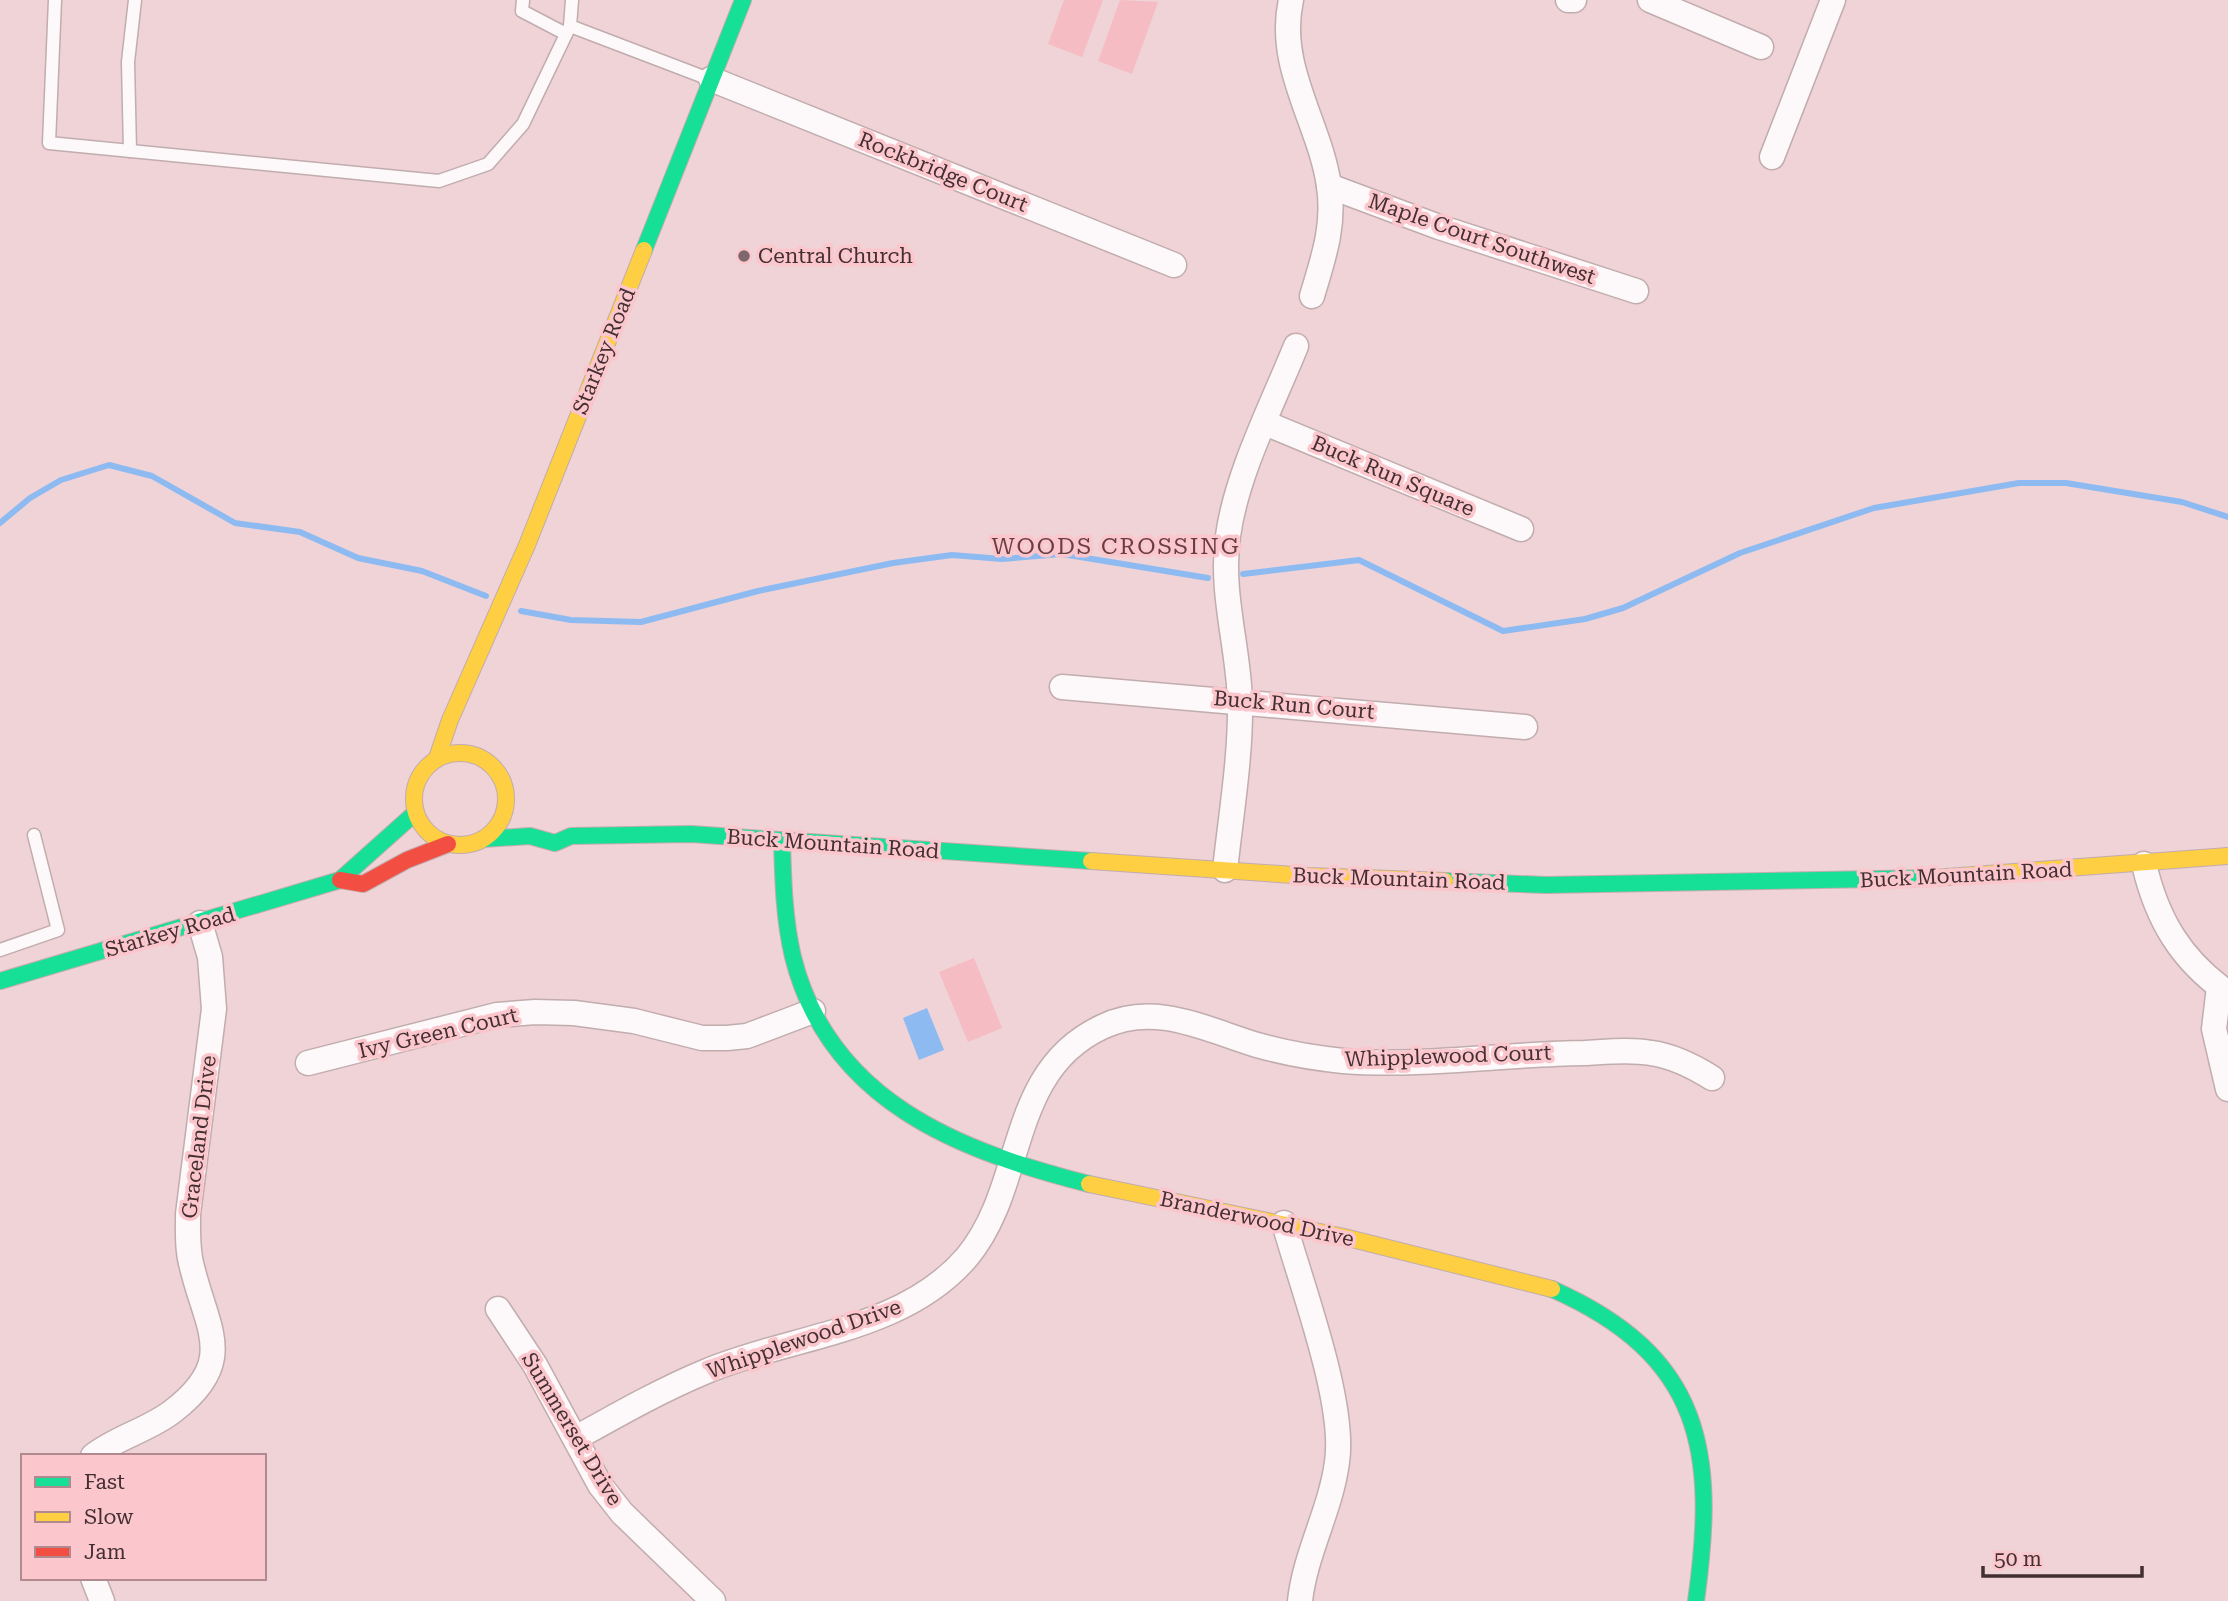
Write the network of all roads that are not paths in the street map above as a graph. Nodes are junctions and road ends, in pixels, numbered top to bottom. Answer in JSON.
{"nodes":[{"id":1,"x":55,"y":0,"type":"edge"},
{"id":2,"x":135,"y":0,"type":"edge"},
{"id":3,"x":572,"y":0,"type":"edge"},
{"id":4,"x":743,"y":0,"type":"edge"},
{"id":5,"x":1291,"y":0,"type":"edge"},
{"id":6,"x":1568,"y":0,"type":"edge"},
{"id":7,"x":1574,"y":0,"type":"edge"},
{"id":8,"x":1650,"y":0,"type":"edge"},
{"id":9,"x":1832,"y":0,"type":"edge"},
{"id":10,"x":523,"y":1,"type":"edge"},
{"id":11,"x":568,"y":30,"type":"junction"},
{"id":12,"x":1761,"y":47,"type":"dead end"},
{"id":13,"x":711,"y":79,"type":"junction"},
{"id":14,"x":130,"y":151,"type":"junction"},
{"id":15,"x":1772,"y":157,"type":"dead end"},
{"id":16,"x":1329,"y":186,"type":"junction"},
{"id":17,"x":1174,"y":265,"type":"dead end"},
{"id":18,"x":1636,"y":290,"type":"dead end"},
{"id":19,"x":1312,"y":296,"type":"dead end"},
{"id":20,"x":1296,"y":346,"type":"dead end"},
{"id":21,"x":1265,"y":423,"type":"junction"},
{"id":22,"x":1521,"y":529,"type":"dead end"},
{"id":23,"x":1062,"y":687,"type":"dead end"},
{"id":24,"x":462,"y":700,"type":"junction"},
{"id":25,"x":1240,"y":700,"type":"junction"},
{"id":26,"x":1525,"y":727,"type":"dead end"},
{"id":27,"x":481,"y":757,"type":"junction"},
{"id":28,"x":437,"y":758,"type":"junction"},
{"id":29,"x":506,"y":790,"type":"junction"},
{"id":30,"x":520,"y":802,"type":"dead end"},
{"id":31,"x":415,"y":813,"type":"junction"},
{"id":32,"x":34,"y":835,"type":"dead end"},
{"id":33,"x":483,"y":839,"type":"junction"},
{"id":34,"x":782,"y":840,"type":"junction"},
{"id":35,"x":448,"y":844,"type":"junction"},
{"id":36,"x":2228,"y":856,"type":"edge"},
{"id":37,"x":2144,"y":864,"type":"junction"},
{"id":38,"x":1225,"y":870,"type":"junction"},
{"id":39,"x":340,"y":880,"type":"junction"},
{"id":40,"x":200,"y":923,"type":"junction"},
{"id":41,"x":0,"y":950,"type":"edge"},
{"id":42,"x":0,"y":981,"type":"edge"},
{"id":43,"x":2224,"y":990,"type":"edge"},
{"id":44,"x":813,"y":1011,"type":"junction"},
{"id":45,"x":308,"y":1063,"type":"dead end"},
{"id":46,"x":1712,"y":1078,"type":"dead end"},
{"id":47,"x":2228,"y":1089,"type":"edge"},
{"id":48,"x":1011,"y":1161,"type":"junction"},
{"id":49,"x":1284,"y":1223,"type":"junction"},
{"id":50,"x":498,"y":1309,"type":"dead end"},
{"id":51,"x":576,"y":1438,"type":"junction"},
{"id":52,"x":97,"y":1454,"type":"edge"},
{"id":53,"x":94,"y":1580,"type":"edge"},
{"id":54,"x":102,"y":1601,"type":"edge"},
{"id":55,"x":713,"y":1601,"type":"edge"},
{"id":56,"x":1300,"y":1601,"type":"edge"},
{"id":57,"x":1696,"y":1601,"type":"edge"}],
"edges":[{"from":1,"to":14,"type":"lane"},
{"from":2,"to":14,"type":"lane"},
{"from":3,"to":11,"type":"lane"},
{"from":4,"to":13,"type":"main road","name":"Starkey Road"},
{"from":5,"to":16,"type":"street"},
{"from":6,"to":7,"type":"street"},
{"from":8,"to":12,"type":"street"},
{"from":9,"to":15,"type":"street"},
{"from":10,"to":11,"type":"lane"},
{"from":11,"to":13,"type":"lane"},
{"from":11,"to":14,"type":"lane"},
{"from":13,"to":17,"type":"street","name":"Rockbridge Court"},
{"from":13,"to":24,"type":"main road","name":"Starkey Road"},
{"from":16,"to":18,"type":"street","name":"Maple Court Southwest"},
{"from":16,"to":19,"type":"street"},
{"from":20,"to":21,"type":"street"},
{"from":21,"to":22,"type":"street","name":"Buck Run Square"},
{"from":21,"to":25,"type":"street"},
{"from":23,"to":25,"type":"street","name":"Buck Run Court"},
{"from":24,"to":27,"type":"main road"},
{"from":24,"to":28,"type":"main road","name":"Starkey Road"},
{"from":25,"to":26,"type":"street","name":"Buck Run Court"},
{"from":25,"to":38,"type":"street"},
{"from":27,"to":28,"type":"main road"},
{"from":27,"to":29,"type":"main road"},
{"from":28,"to":31,"type":"main road"},
{"from":29,"to":30,"type":"main road"},
{"from":29,"to":33,"type":"main road"},
{"from":31,"to":35,"type":"main road"},
{"from":31,"to":39,"type":"main road","name":"Starkey Road"},
{"from":32,"to":41,"type":"lane"},
{"from":33,"to":34,"type":"main road","name":"Buck Mountain Road"},
{"from":33,"to":35,"type":"main road"},
{"from":34,"to":38,"type":"main road","name":"Buck Mountain Road"},
{"from":34,"to":44,"type":"main road","name":"Branderwood Drive"},
{"from":35,"to":39,"type":"main road","name":"Starkey Road"},
{"from":36,"to":37,"type":"main road","name":"Buck Mountain Road"},
{"from":37,"to":38,"type":"main road","name":"Buck Mountain Road"},
{"from":37,"to":43,"type":"street"},
{"from":39,"to":40,"type":"main road","name":"Starkey Road"},
{"from":40,"to":42,"type":"main road","name":"Starkey Road"},
{"from":40,"to":52,"type":"street","name":"Graceland Drive"},
{"from":43,"to":47,"type":"street"},
{"from":44,"to":45,"type":"street","name":"Ivy Green Court"},
{"from":44,"to":48,"type":"main road","name":"Branderwood Drive"},
{"from":46,"to":48,"type":"street","name":"Whipplewood Court"},
{"from":48,"to":49,"type":"main road","name":"Branderwood Drive"},
{"from":48,"to":51,"type":"street","name":"Whipplewood Drive"},
{"from":49,"to":56,"type":"street"},
{"from":49,"to":57,"type":"main road","name":"Branderwood Drive"},
{"from":50,"to":51,"type":"street","name":"Summerset Drive"},
{"from":51,"to":55,"type":"street","name":"Summerset Drive"},
{"from":53,"to":54,"type":"street"}]}
